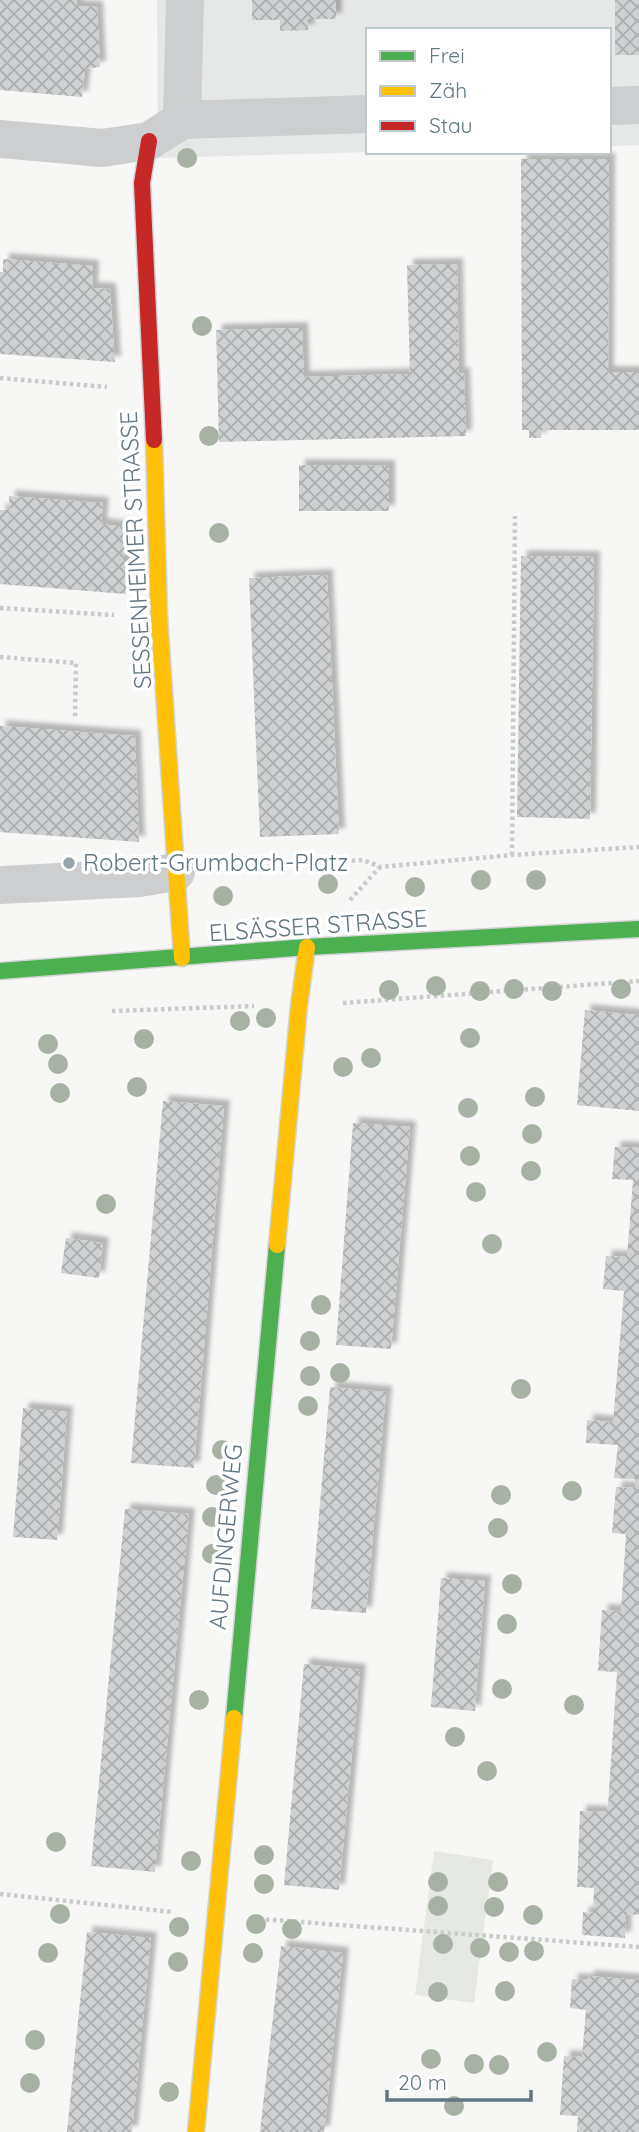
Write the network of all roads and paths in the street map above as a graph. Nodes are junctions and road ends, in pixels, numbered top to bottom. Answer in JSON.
{"nodes":[{"id":1,"x":185,"y":0,"type":"edge"},
{"id":2,"x":611,"y":106,"type":"edge"},
{"id":3,"x":639,"y":106,"type":"edge"},
{"id":4,"x":366,"y":114,"type":"edge"},
{"id":5,"x":181,"y":120,"type":"junction"},
{"id":6,"x":0,"y":139,"type":"edge"},
{"id":7,"x":149,"y":141,"type":"junction"},
{"id":8,"x":0,"y":379,"type":"edge"},
{"id":9,"x":151,"y":390,"type":"junction"},
{"id":10,"x":515,"y":516,"type":"dead end"},
{"id":11,"x":0,"y":608,"type":"edge"},
{"id":12,"x":159,"y":617,"type":"junction"},
{"id":13,"x":0,"y":657,"type":"edge"},
{"id":14,"x":75,"y":719,"type":"dead end"},
{"id":15,"x":639,"y":847,"type":"edge"},
{"id":16,"x":512,"y":855,"type":"junction"},
{"id":17,"x":176,"y":872,"type":"junction"},
{"id":18,"x":0,"y":885,"type":"edge"},
{"id":19,"x":639,"y":929,"type":"edge"},
{"id":20,"x":307,"y":947,"type":"junction"},
{"id":21,"x":182,"y":958,"type":"junction"},
{"id":22,"x":0,"y":971,"type":"edge"},
{"id":23,"x":639,"y":981,"type":"edge"},
{"id":24,"x":218,"y":1006,"type":"dead end"},
{"id":25,"x":299,"y":1006,"type":"junction"},
{"id":26,"x":0,"y":1894,"type":"edge"},
{"id":27,"x":214,"y":1916,"type":"junction"},
{"id":28,"x":639,"y":1947,"type":"edge"},
{"id":29,"x":196,"y":2132,"type":"edge"}],
"edges":[{"from":1,"to":5,"type":"street"},
{"from":2,"to":3,"type":"street"},
{"from":4,"to":5,"type":"street"},
{"from":5,"to":7,"type":"street"},
{"from":6,"to":7,"type":"street"},
{"from":7,"to":9,"type":"street","name":"SESSENHEIMER STRASSE"},
{"from":8,"to":9,"type":"path"},
{"from":9,"to":12,"type":"street","name":"SESSENHEIMER STRASSE"},
{"from":10,"to":16,"type":"path"},
{"from":11,"to":12,"type":"path"},
{"from":12,"to":17,"type":"street","name":"SESSENHEIMER STRASSE"},
{"from":13,"to":14,"type":"path"},
{"from":15,"to":16,"type":"path"},
{"from":16,"to":17,"type":"path"},
{"from":17,"to":18,"type":"street"},
{"from":17,"to":21,"type":"street","name":"SESSENHEIMER STRASSE"},
{"from":19,"to":20,"type":"street","name":"ELSÄSSER STRASSE"},
{"from":20,"to":21,"type":"street","name":"ELSÄSSER STRASSE"},
{"from":20,"to":25,"type":"street","name":"AUFDINGERWEG"},
{"from":21,"to":22,"type":"street","name":"ELSÄSSER STRASSE"},
{"from":23,"to":25,"type":"path"},
{"from":24,"to":25,"type":"path"},
{"from":25,"to":27,"type":"street","name":"AUFDINGERWEG"},
{"from":26,"to":27,"type":"path"},
{"from":27,"to":28,"type":"path"},
{"from":27,"to":29,"type":"street","name":"AUFDINGERWEG"}]}
